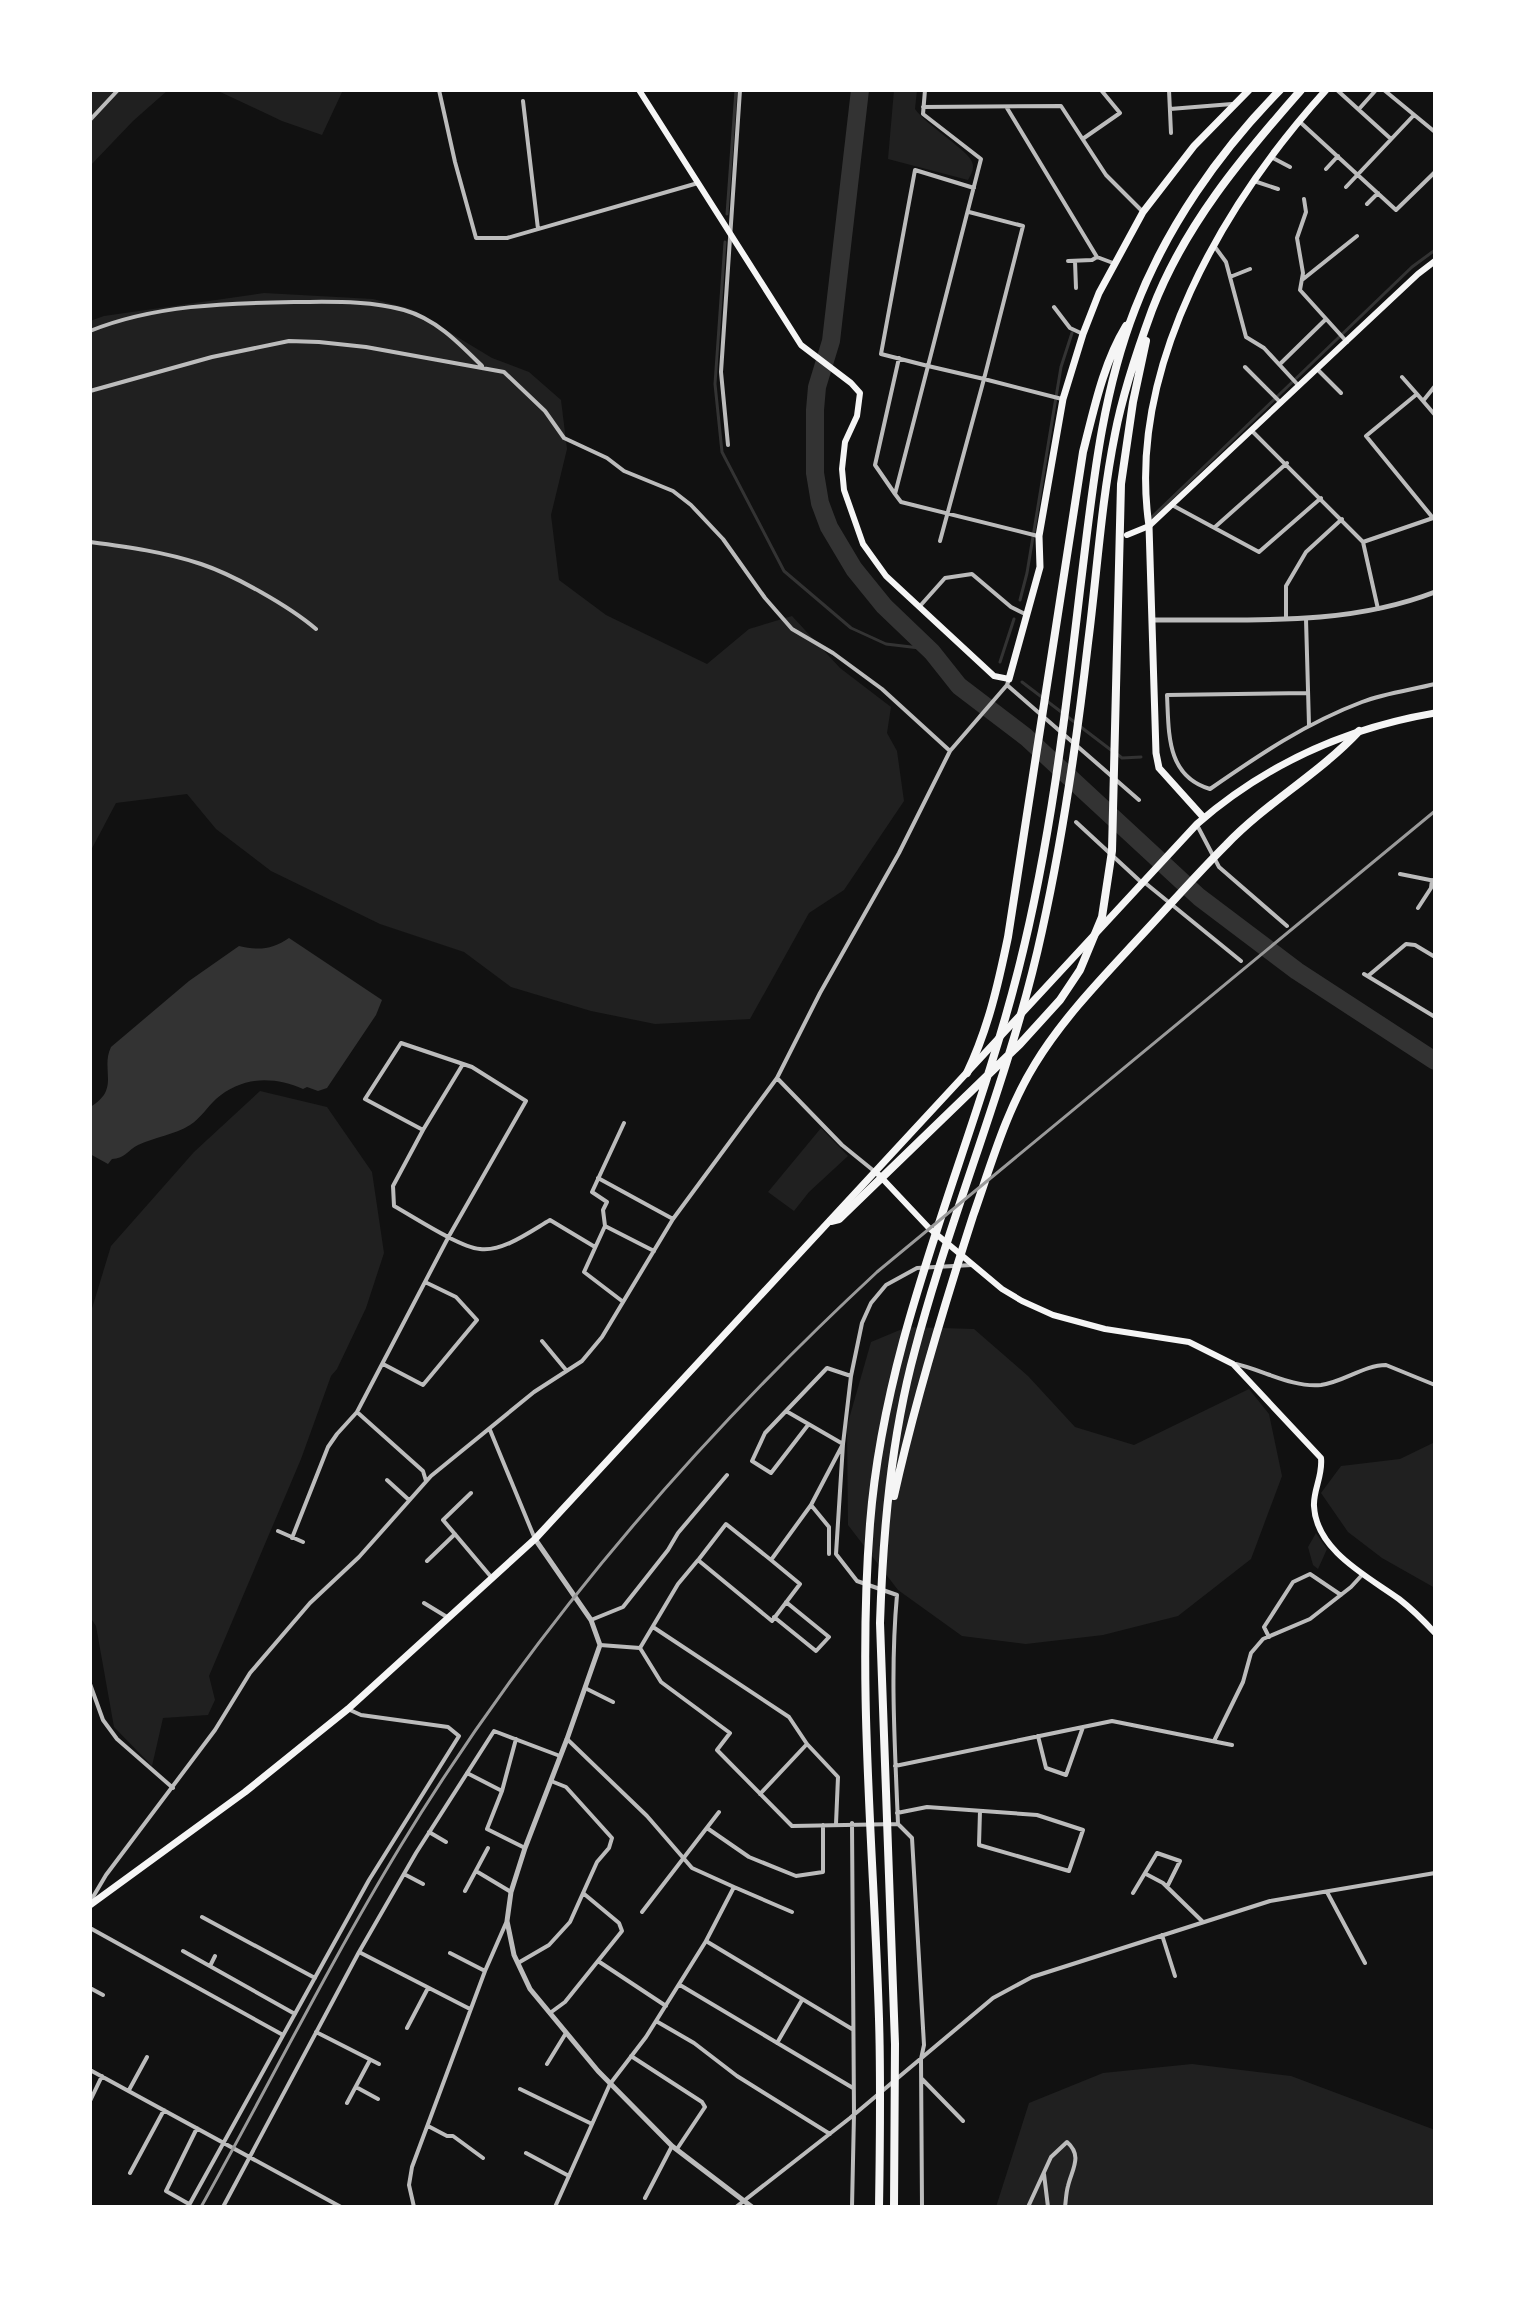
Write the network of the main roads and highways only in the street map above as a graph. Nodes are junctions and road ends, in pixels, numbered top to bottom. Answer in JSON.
{"nodes":[{"id":1,"x":639,"y":90,"type":"edge"},
{"id":2,"x":1249,"y":90,"type":"edge"},
{"id":3,"x":1280,"y":90,"type":"edge"},
{"id":4,"x":1301,"y":90,"type":"edge"},
{"id":5,"x":1326,"y":90,"type":"edge"},
{"id":6,"x":1431,"y":263,"type":"edge"},
{"id":7,"x":1153,"y":309,"type":"junction"},
{"id":8,"x":1134,"y":312,"type":"junction"},
{"id":9,"x":1149,"y":526,"type":"junction"},
{"id":10,"x":1127,"y":535,"type":"dead end"},
{"id":11,"x":1040,"y":567,"type":"junction"},
{"id":12,"x":1051,"y":568,"type":"dead end"},
{"id":13,"x":1008,"y":682,"type":"joint"},
{"id":14,"x":1435,"y":713,"type":"edge"},
{"id":15,"x":1359,"y":731,"type":"junction"},
{"id":16,"x":1200,"y":821,"type":"junction"},
{"id":17,"x":967,"y":1073,"type":"junction"},
{"id":18,"x":879,"y":1176,"type":"junction"},
{"id":19,"x":831,"y":1221,"type":"joint"},
{"id":20,"x":882,"y":1554,"type":"junction"},
{"id":21,"x":1435,"y":1633,"type":"edge"},
{"id":22,"x":90,"y":1904,"type":"edge"},
{"id":23,"x":879,"y":2207,"type":"edge"},
{"id":24,"x":894,"y":2207,"type":"edge"}],
"edges":[{"from":1,"to":13,"type":"main road"},
{"from":2,"to":11,"type":"highway"},
{"from":3,"to":8,"type":"highway"},
{"from":4,"to":7,"type":"highway"},
{"from":5,"to":9,"type":"highway"},
{"from":6,"to":9,"type":"main road"},
{"from":7,"to":18,"type":"highway"},
{"from":7,"to":20,"type":"highway"},
{"from":8,"to":17,"type":"highway"},
{"from":8,"to":23,"type":"highway"},
{"from":9,"to":10,"type":"main road"},
{"from":9,"to":16,"type":"highway"},
{"from":11,"to":12,"type":"main road"},
{"from":11,"to":13,"type":"highway"},
{"from":14,"to":15,"type":"highway"},
{"from":15,"to":16,"type":"highway"},
{"from":15,"to":20,"type":"highway"},
{"from":16,"to":17,"type":"highway"},
{"from":17,"to":18,"type":"highway"},
{"from":18,"to":19,"type":"highway"},
{"from":18,"to":21,"type":"main road"},
{"from":19,"to":22,"type":"highway"},
{"from":20,"to":24,"type":"highway"}]}
